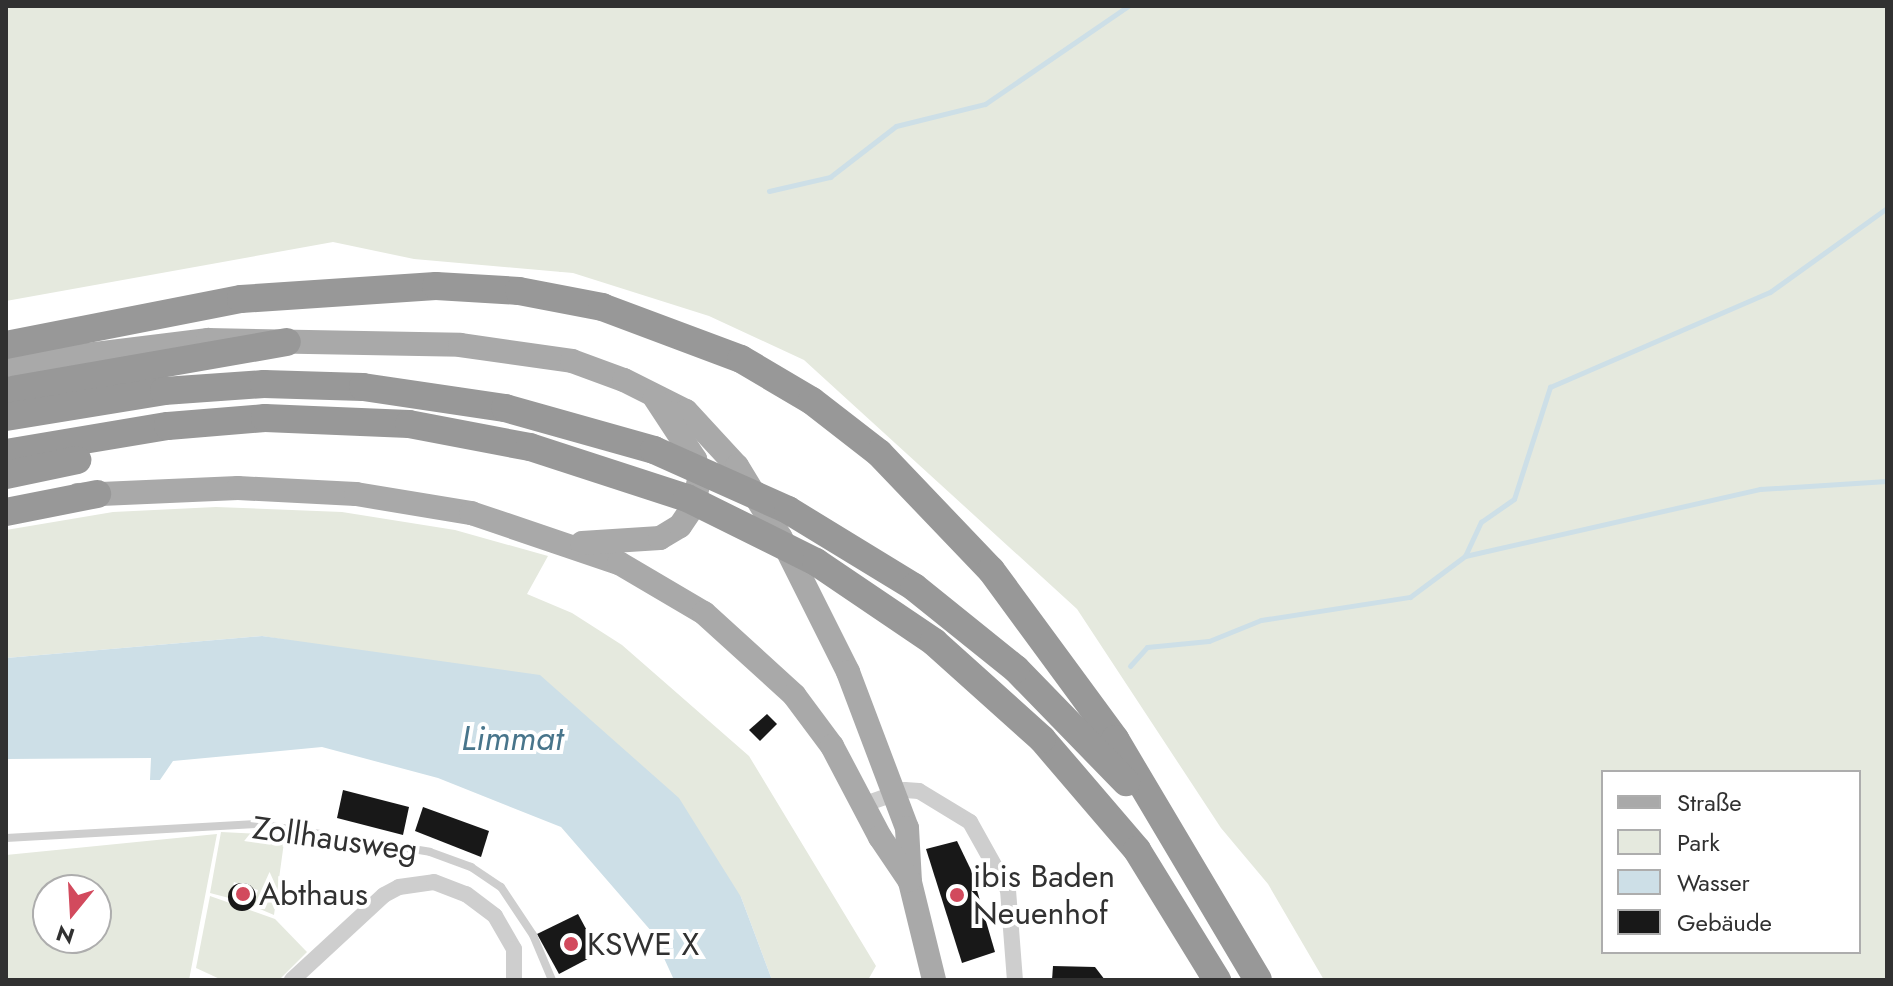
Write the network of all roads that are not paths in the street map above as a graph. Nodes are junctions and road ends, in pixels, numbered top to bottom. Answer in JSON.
{"nodes":[{"id":1,"x":287,"y":342,"type":"junction"},
{"id":2,"x":6,"y":345,"type":"edge"},
{"id":3,"x":6,"y":365,"type":"edge"},
{"id":4,"x":6,"y":391,"type":"edge"},
{"id":5,"x":651,"y":392,"type":"junction"},
{"id":6,"x":6,"y":417,"type":"edge"},
{"id":7,"x":265,"y":418,"type":"junction"},
{"id":8,"x":6,"y":453,"type":"edge"},
{"id":9,"x":6,"y":475,"type":"edge"},
{"id":10,"x":97,"y":494,"type":"junction"},
{"id":11,"x":6,"y":500,"type":"edge"},
{"id":12,"x":6,"y":512,"type":"edge"},
{"id":13,"x":571,"y":543,"type":"junction"},
{"id":14,"x":896,"y":793,"type":"junction"},
{"id":15,"x":865,"y":804,"type":"junction"},
{"id":16,"x":1157,"y":815,"type":"junction"},
{"id":17,"x":6,"y":838,"type":"edge"},
{"id":18,"x":910,"y":882,"type":"junction"},
{"id":19,"x":292,"y":980,"type":"edge"},
{"id":20,"x":514,"y":980,"type":"edge"},
{"id":21,"x":552,"y":980,"type":"edge"},
{"id":22,"x":934,"y":980,"type":"edge"},
{"id":23,"x":1015,"y":980,"type":"edge"},
{"id":24,"x":1217,"y":980,"type":"edge"},
{"id":25,"x":1258,"y":980,"type":"edge"}],
"edges":[{"from":1,"to":3,"type":"main road"},
{"from":1,"to":4,"type":"highway"},
{"from":1,"to":5,"type":"main road"},
{"from":2,"to":16,"type":"highway"},
{"from":5,"to":13,"type":"main road"},
{"from":5,"to":14,"type":"main road"},
{"from":6,"to":16,"type":"highway","bridge":true},
{"from":7,"to":8,"type":"highway"},
{"from":7,"to":9,"type":"highway"},
{"from":7,"to":24,"type":"highway","bridge":true},
{"from":10,"to":11,"type":"main road"},
{"from":10,"to":12,"type":"highway"},
{"from":10,"to":13,"type":"main road"},
{"from":13,"to":15,"type":"main road"},
{"from":14,"to":15,"type":"street"},
{"from":14,"to":18,"type":"main road"},
{"from":14,"to":23,"type":"street"},
{"from":15,"to":18,"type":"main road"},
{"from":16,"to":25,"type":"highway"},
{"from":17,"to":21,"type":"lane","name":"Zollhausweg"},
{"from":18,"to":22,"type":"main road"},
{"from":19,"to":20,"type":"street"}]}
